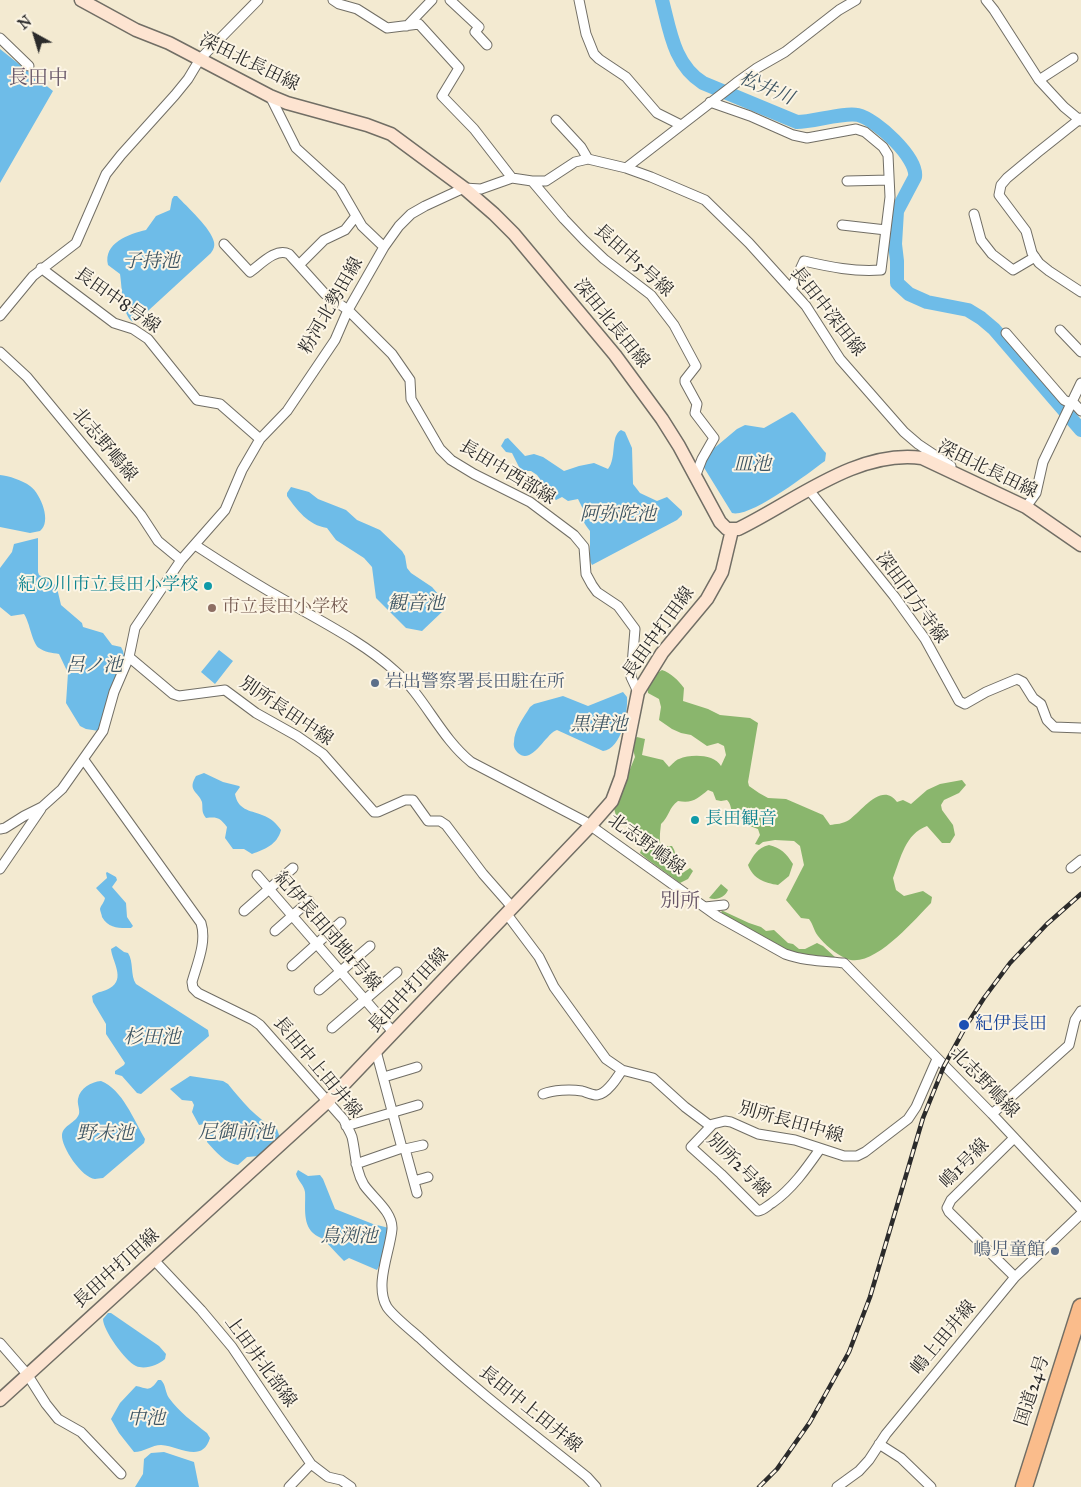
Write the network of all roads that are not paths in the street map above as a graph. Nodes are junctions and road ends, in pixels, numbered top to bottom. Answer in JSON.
{"nodes":[{"id":1,"x":83,"y":0,"type":"edge"},
{"id":2,"x":258,"y":0,"type":"edge"},
{"id":3,"x":333,"y":0,"type":"edge"},
{"id":4,"x":432,"y":0,"type":"edge"},
{"id":5,"x":450,"y":0,"type":"edge"},
{"id":6,"x":579,"y":0,"type":"edge"},
{"id":7,"x":856,"y":0,"type":"edge"},
{"id":8,"x":986,"y":0,"type":"edge"},
{"id":9,"x":406,"y":27,"type":"junction"},
{"id":10,"x":0,"y":38,"type":"edge"},
{"id":11,"x":487,"y":45,"type":"dead end"},
{"id":12,"x":1073,"y":58,"type":"dead end"},
{"id":13,"x":200,"y":59,"type":"junction"},
{"id":14,"x":29,"y":66,"type":"dead end"},
{"id":15,"x":1039,"y":80,"type":"junction"},
{"id":16,"x":270,"y":96,"type":"junction"},
{"id":17,"x":712,"y":101,"type":"junction"},
{"id":18,"x":556,"y":120,"type":"dead end"},
{"id":19,"x":1080,"y":120,"type":"edge"},
{"id":20,"x":680,"y":125,"type":"junction"},
{"id":21,"x":588,"y":159,"type":"junction"},
{"id":22,"x":626,"y":168,"type":"junction"},
{"id":23,"x":512,"y":178,"type":"junction"},
{"id":24,"x":889,"y":180,"type":"junction"},
{"id":25,"x":532,"y":181,"type":"junction"},
{"id":26,"x":847,"y":181,"type":"dead end"},
{"id":27,"x":464,"y":188,"type":"junction"},
{"id":28,"x":974,"y":214,"type":"dead end"},
{"id":29,"x":356,"y":216,"type":"junction"},
{"id":30,"x":842,"y":225,"type":"dead end"},
{"id":31,"x":886,"y":230,"type":"junction"},
{"id":32,"x":224,"y":244,"type":"dead end"},
{"id":33,"x":384,"y":247,"type":"junction"},
{"id":34,"x":1035,"y":257,"type":"junction"},
{"id":35,"x":299,"y":265,"type":"junction"},
{"id":36,"x":41,"y":268,"type":"junction"},
{"id":37,"x":791,"y":288,"type":"junction"},
{"id":38,"x":1081,"y":292,"type":"edge"},
{"id":39,"x":348,"y":310,"type":"junction"},
{"id":40,"x":0,"y":316,"type":"edge"},
{"id":41,"x":1060,"y":330,"type":"dead end"},
{"id":42,"x":1006,"y":333,"type":"dead end"},
{"id":43,"x":0,"y":352,"type":"edge"},
{"id":44,"x":1081,"y":352,"type":"edge"},
{"id":45,"x":1081,"y":383,"type":"edge"},
{"id":46,"x":1070,"y":404,"type":"junction"},
{"id":47,"x":1081,"y":411,"type":"edge"},
{"id":48,"x":260,"y":438,"type":"junction"},
{"id":49,"x":695,"y":476,"type":"junction"},
{"id":50,"x":965,"y":478,"type":"junction"},
{"id":51,"x":809,"y":490,"type":"junction"},
{"id":52,"x":1026,"y":506,"type":"junction"},
{"id":53,"x":732,"y":530,"type":"junction"},
{"id":54,"x":195,"y":545,"type":"junction"},
{"id":55,"x":1081,"y":545,"type":"edge"},
{"id":56,"x":182,"y":560,"type":"junction"},
{"id":57,"x":129,"y":657,"type":"junction"},
{"id":58,"x":638,"y":692,"type":"junction"},
{"id":59,"x":1081,"y":728,"type":"edge"},
{"id":60,"x":84,"y":760,"type":"junction"},
{"id":61,"x":42,"y":807,"type":"junction"},
{"id":62,"x":591,"y":825,"type":"junction"},
{"id":63,"x":0,"y":829,"type":"edge"},
{"id":64,"x":1081,"y":860,"type":"edge"},
{"id":65,"x":0,"y":868,"type":"edge"},
{"id":66,"x":293,"y":868,"type":"dead end"},
{"id":67,"x":1072,"y":868,"type":"dead end"},
{"id":68,"x":257,"y":875,"type":"dead end"},
{"id":69,"x":268,"y":889,"type":"junction"},
{"id":70,"x":309,"y":901,"type":"dead end"},
{"id":71,"x":724,"y":905,"type":"dead end"},
{"id":72,"x":705,"y":907,"type":"junction"},
{"id":73,"x":509,"y":910,"type":"junction"},
{"id":74,"x":244,"y":911,"type":"dead end"},
{"id":75,"x":292,"y":916,"type":"junction"},
{"id":76,"x":341,"y":922,"type":"dead end"},
{"id":77,"x":275,"y":931,"type":"dead end"},
{"id":78,"x":316,"y":944,"type":"junction"},
{"id":79,"x":370,"y":946,"type":"dead end"},
{"id":80,"x":292,"y":966,"type":"dead end"},
{"id":81,"x":340,"y":972,"type":"junction"},
{"id":82,"x":397,"y":972,"type":"dead end"},
{"id":83,"x":319,"y":990,"type":"dead end"},
{"id":84,"x":364,"y":1000,"type":"junction"},
{"id":85,"x":1081,"y":1011,"type":"edge"},
{"id":86,"x":332,"y":1028,"type":"dead end"},
{"id":87,"x":393,"y":1032,"type":"junction"},
{"id":88,"x":376,"y":1051,"type":"junction"},
{"id":89,"x":937,"y":1059,"type":"junction"},
{"id":90,"x":417,"y":1067,"type":"dead end"},
{"id":91,"x":622,"y":1070,"type":"junction"},
{"id":92,"x":384,"y":1077,"type":"junction"},
{"id":93,"x":542,"y":1094,"type":"dead end"},
{"id":94,"x":327,"y":1102,"type":"junction"},
{"id":95,"x":418,"y":1105,"type":"dead end"},
{"id":96,"x":392,"y":1113,"type":"junction"},
{"id":97,"x":992,"y":1114,"type":"junction"},
{"id":98,"x":712,"y":1125,"type":"junction"},
{"id":99,"x":346,"y":1126,"type":"junction"},
{"id":100,"x":1014,"y":1138,"type":"junction"},
{"id":101,"x":423,"y":1145,"type":"dead end"},
{"id":102,"x":403,"y":1149,"type":"junction"},
{"id":103,"x":820,"y":1149,"type":"junction"},
{"id":104,"x":356,"y":1164,"type":"junction"},
{"id":105,"x":428,"y":1177,"type":"dead end"},
{"id":106,"x":414,"y":1181,"type":"junction"},
{"id":107,"x":417,"y":1193,"type":"dead end"},
{"id":108,"x":1081,"y":1209,"type":"edge"},
{"id":109,"x":1081,"y":1214,"type":"edge"},
{"id":110,"x":154,"y":1260,"type":"junction"},
{"id":111,"x":1015,"y":1278,"type":"junction"},
{"id":112,"x":1081,"y":1307,"type":"edge"},
{"id":113,"x":0,"y":1343,"type":"edge"},
{"id":114,"x":27,"y":1374,"type":"junction"},
{"id":115,"x":0,"y":1400,"type":"edge"},
{"id":116,"x":879,"y":1444,"type":"junction"},
{"id":117,"x":311,"y":1464,"type":"junction"},
{"id":118,"x":121,"y":1474,"type":"dead end"},
{"id":119,"x":289,"y":1487,"type":"edge"},
{"id":120,"x":351,"y":1487,"type":"edge"},
{"id":121,"x":596,"y":1487,"type":"edge"},
{"id":122,"x":837,"y":1487,"type":"edge"},
{"id":123,"x":931,"y":1487,"type":"edge"},
{"id":124,"x":1024,"y":1487,"type":"edge"}],
"edges":[{"from":1,"to":13,"type":"street","name":"深田北長田線"},
{"from":2,"to":13,"type":"street"},
{"from":3,"to":9,"type":"street"},
{"from":4,"to":9,"type":"street"},
{"from":5,"to":11,"type":"street"},
{"from":6,"to":20,"type":"street"},
{"from":7,"to":17,"type":"street"},
{"from":8,"to":15,"type":"street"},
{"from":9,"to":23,"type":"street"},
{"from":10,"to":14,"type":"street"},
{"from":12,"to":15,"type":"street"},
{"from":13,"to":16,"type":"street","name":"深田北長田線"},
{"from":13,"to":36,"type":"street"},
{"from":15,"to":19,"type":"street"},
{"from":16,"to":27,"type":"street","name":"深田北長田線"},
{"from":16,"to":29,"type":"street"},
{"from":17,"to":20,"type":"street"},
{"from":17,"to":24,"type":"street"},
{"from":18,"to":21,"type":"street"},
{"from":19,"to":34,"type":"street"},
{"from":20,"to":22,"type":"street"},
{"from":21,"to":22,"type":"street"},
{"from":21,"to":25,"type":"street","name":"粉河北勢田線"},
{"from":22,"to":37,"type":"street","name":"長田中深田線"},
{"from":23,"to":25,"type":"street","name":"粉河北勢田線"},
{"from":23,"to":27,"type":"street","name":"粉河北勢田線"},
{"from":24,"to":26,"type":"street"},
{"from":24,"to":31,"type":"street"},
{"from":25,"to":49,"type":"street","name":"長田中5号線"},
{"from":27,"to":33,"type":"street","name":"粉河北勢田線"},
{"from":27,"to":49,"type":"street","name":"深田北長田線"},
{"from":28,"to":34,"type":"street"},
{"from":29,"to":33,"type":"street"},
{"from":29,"to":35,"type":"street"},
{"from":30,"to":31,"type":"street"},
{"from":31,"to":37,"type":"street"},
{"from":32,"to":35,"type":"street","name":"長田中西部線"},
{"from":33,"to":39,"type":"street","name":"粉河北勢田線"},
{"from":34,"to":38,"type":"street"},
{"from":35,"to":39,"type":"street","name":"長田中西部線"},
{"from":36,"to":40,"type":"street"},
{"from":36,"to":48,"type":"street","name":"長田中8号線"},
{"from":37,"to":50,"type":"street","name":"長田中深田線"},
{"from":39,"to":48,"type":"street","name":"粉河北勢田線"},
{"from":39,"to":58,"type":"street","name":"長田中西部線"},
{"from":41,"to":44,"type":"street"},
{"from":42,"to":46,"type":"street"},
{"from":43,"to":56,"type":"street","name":"北志野嶋線"},
{"from":45,"to":46,"type":"street"},
{"from":46,"to":47,"type":"street"},
{"from":46,"to":52,"type":"street"},
{"from":48,"to":54,"type":"street","name":"粉河北勢田線"},
{"from":49,"to":53,"type":"street","name":"深田北長田線"},
{"from":50,"to":51,"type":"street","name":"深田北長田線"},
{"from":50,"to":52,"type":"street","name":"深田北長田線"},
{"from":51,"to":53,"type":"street","name":"深田北長田線"},
{"from":51,"to":59,"type":"street","name":"深田円方寺線"},
{"from":52,"to":55,"type":"street","name":"深田北長田線"},
{"from":53,"to":58,"type":"street","name":"長田中打田線"},
{"from":54,"to":56,"type":"street","name":"粉河北勢田線"},
{"from":54,"to":62,"type":"street","name":"北志野嶋線"},
{"from":56,"to":57,"type":"street","name":"粉河北勢田線"},
{"from":57,"to":60,"type":"street","name":"粉河北勢田線"},
{"from":57,"to":73,"type":"street","name":"別所長田中線"},
{"from":58,"to":62,"type":"street","name":"長田中打田線"},
{"from":60,"to":61,"type":"street","name":"粉河北勢田線"},
{"from":60,"to":94,"type":"street","name":"長田中上田井線"},
{"from":61,"to":63,"type":"street","name":"粉河北勢田線"},
{"from":61,"to":65,"type":"street"},
{"from":62,"to":72,"type":"street","name":"北志野嶋線"},
{"from":62,"to":73,"type":"street","name":"長田中打田線"},
{"from":64,"to":67,"type":"street"},
{"from":66,"to":69,"type":"street"},
{"from":68,"to":69,"type":"street","name":"紀伊長田団地1号線"},
{"from":69,"to":74,"type":"street"},
{"from":69,"to":75,"type":"street","name":"紀伊長田団地1号線"},
{"from":70,"to":75,"type":"street"},
{"from":71,"to":72,"type":"street"},
{"from":72,"to":89,"type":"street","name":"北志野嶋線"},
{"from":73,"to":87,"type":"street","name":"長田中打田線"},
{"from":73,"to":91,"type":"street","name":"別所長田中線"},
{"from":75,"to":77,"type":"street"},
{"from":75,"to":78,"type":"street","name":"紀伊長田団地1号線"},
{"from":76,"to":78,"type":"street"},
{"from":78,"to":80,"type":"street"},
{"from":78,"to":81,"type":"street","name":"紀伊長田団地1号線"},
{"from":79,"to":81,"type":"street"},
{"from":81,"to":83,"type":"street"},
{"from":81,"to":84,"type":"street","name":"紀伊長田団地1号線"},
{"from":82,"to":84,"type":"street"},
{"from":84,"to":86,"type":"street"},
{"from":84,"to":87,"type":"street","name":"紀伊長田団地1号線"},
{"from":85,"to":97,"type":"street"},
{"from":87,"to":88,"type":"street","name":"長田中打田線"},
{"from":88,"to":92,"type":"street"},
{"from":88,"to":94,"type":"street","name":"長田中打田線"},
{"from":89,"to":97,"type":"street","name":"北志野嶋線"},
{"from":89,"to":103,"type":"street","name":"別所長田中線"},
{"from":90,"to":92,"type":"street"},
{"from":91,"to":93,"type":"street"},
{"from":91,"to":98,"type":"street","name":"別所長田中線"},
{"from":92,"to":96,"type":"street"},
{"from":94,"to":99,"type":"street","name":"長田中上田井線"},
{"from":94,"to":110,"type":"street","name":"長田中打田線"},
{"from":95,"to":96,"type":"street"},
{"from":96,"to":99,"type":"street"},
{"from":96,"to":102,"type":"street"},
{"from":97,"to":100,"type":"street","name":"北志野嶋線"},
{"from":98,"to":103,"type":"street","name":"別所長田中線"},
{"from":98,"to":103,"type":"street","name":"別所2号線"},
{"from":99,"to":104,"type":"street","name":"長田中上田井線"},
{"from":100,"to":108,"type":"street","name":"北志野嶋線"},
{"from":100,"to":111,"type":"street","name":"嶋1号線"},
{"from":101,"to":102,"type":"street"},
{"from":102,"to":104,"type":"street"},
{"from":102,"to":106,"type":"street"},
{"from":104,"to":121,"type":"street","name":"長田中上田井線"},
{"from":105,"to":106,"type":"street"},
{"from":106,"to":107,"type":"street"},
{"from":109,"to":111,"type":"street","name":"嶋上田井線"},
{"from":110,"to":114,"type":"street","name":"長田中打田線"},
{"from":110,"to":117,"type":"street","name":"上田井北部線"},
{"from":111,"to":116,"type":"street","name":"嶋上田井線"},
{"from":112,"to":124,"type":"highway","name":"国道24号"},
{"from":113,"to":114,"type":"street"},
{"from":114,"to":115,"type":"street","name":"長田中打田線"},
{"from":114,"to":118,"type":"street"},
{"from":116,"to":122,"type":"street","name":"嶋上田井線"},
{"from":116,"to":123,"type":"street"},
{"from":117,"to":119,"type":"street"},
{"from":117,"to":120,"type":"street"}]}
